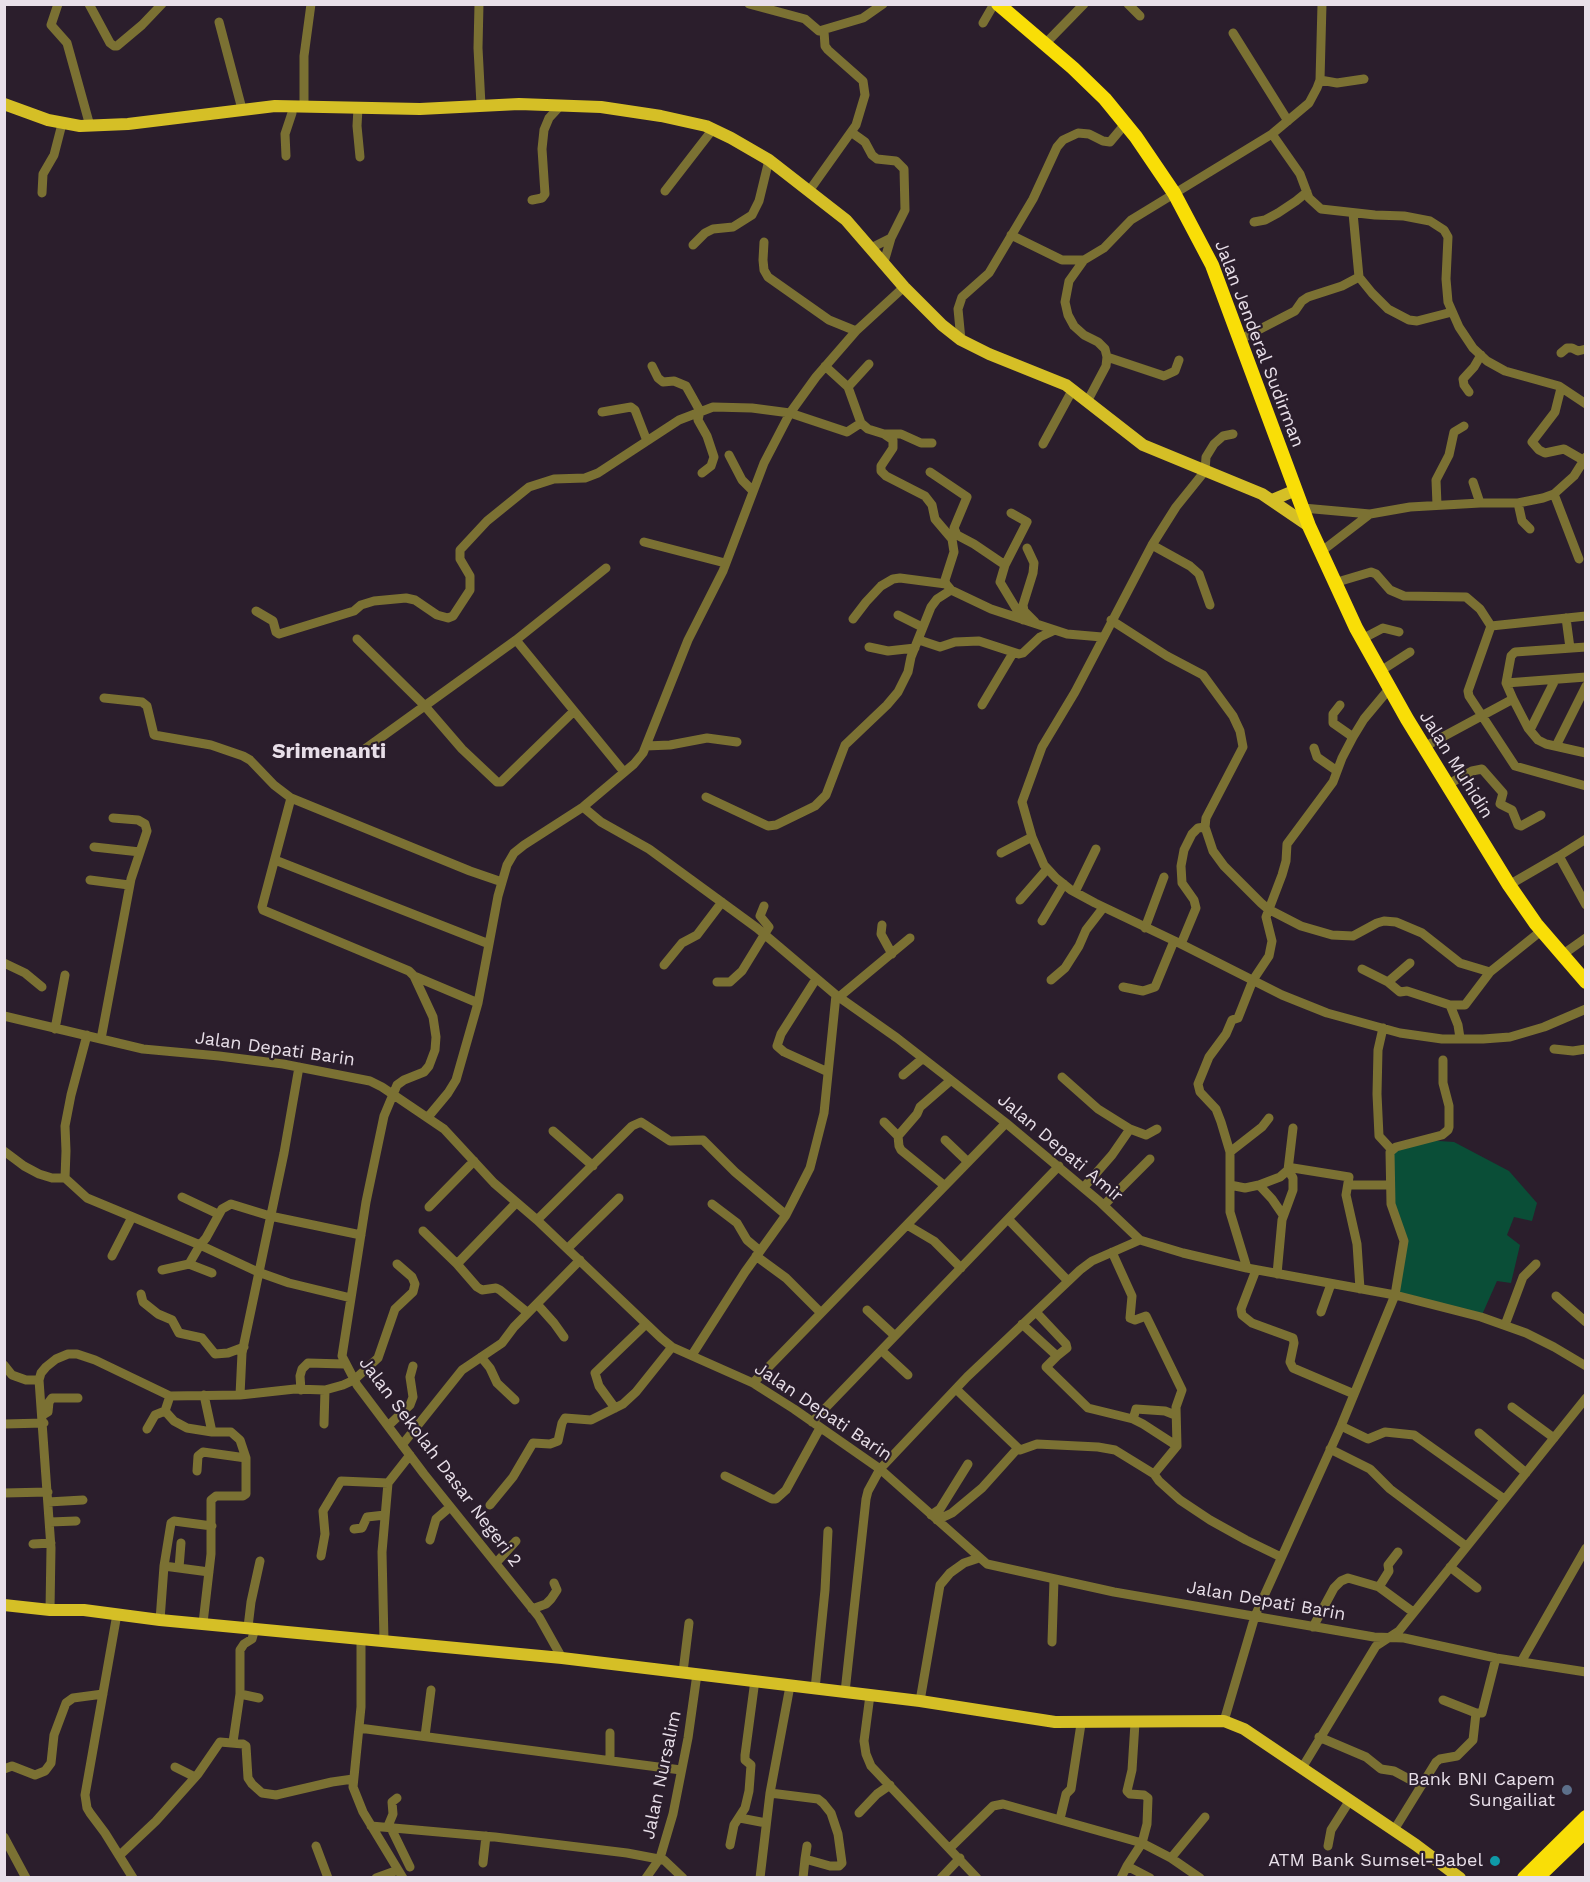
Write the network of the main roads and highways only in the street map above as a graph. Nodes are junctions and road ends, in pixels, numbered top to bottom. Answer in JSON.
{"nodes":[{"id":1,"x":996,"y":4,"type":"edge"},
{"id":2,"x":4,"y":104,"type":"edge"},
{"id":3,"x":1296,"y":490,"type":"junction"},
{"id":4,"x":1272,"y":500,"type":"junction"},
{"id":5,"x":1309,"y":526,"type":"junction"},
{"id":6,"x":1322,"y":551,"type":"joint"},
{"id":7,"x":1586,"y":982,"type":"edge"},
{"id":8,"x":4,"y":1605,"type":"edge"},
{"id":9,"x":1586,"y":1817,"type":"edge"},
{"id":10,"x":1586,"y":1831,"type":"edge"},
{"id":11,"x":1460,"y":1878,"type":"edge"},
{"id":12,"x":1524,"y":1878,"type":"edge"},
{"id":13,"x":1537,"y":1878,"type":"edge"}],
"edges":[{"from":1,"to":3,"type":"highway","name":"Jalan Jenderal Sudirman"},
{"from":2,"to":4,"type":"main road"},
{"from":3,"to":4,"type":"main road"},
{"from":3,"to":5,"type":"highway","name":"Jalan Jenderal Sudirman"},
{"from":4,"to":5,"type":"main road"},
{"from":5,"to":6,"type":"highway","name":"Jalan Jenderal Sudirman"},
{"from":6,"to":7,"type":"highway","name":"Jalan Muhidin"},
{"from":8,"to":11,"type":"main road"},
{"from":9,"to":12,"type":"highway"},
{"from":10,"to":13,"type":"highway"}]}
